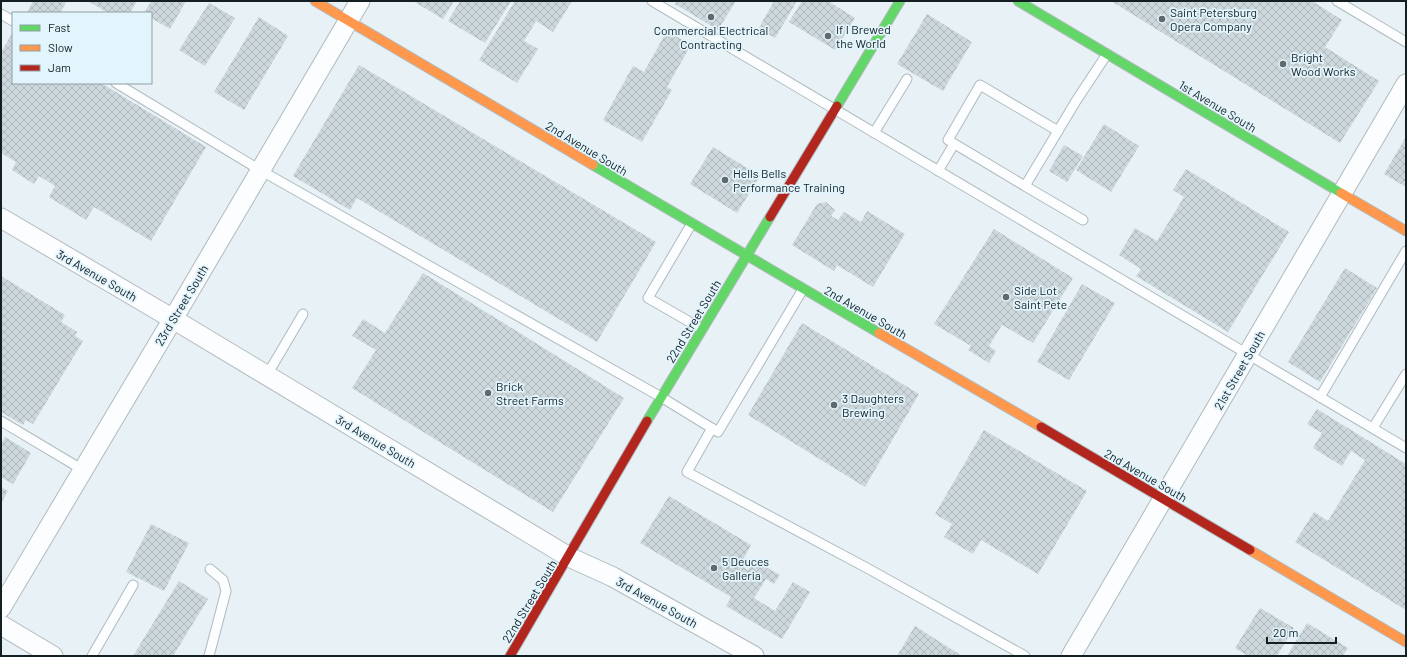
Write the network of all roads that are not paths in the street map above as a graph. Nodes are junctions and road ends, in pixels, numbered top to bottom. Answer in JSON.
{"nodes":[{"id":1,"x":315,"y":1,"type":"edge"},
{"id":2,"x":360,"y":1,"type":"edge"},
{"id":3,"x":652,"y":1,"type":"edge"},
{"id":4,"x":900,"y":1,"type":"edge"},
{"id":5,"x":1018,"y":1,"type":"edge"},
{"id":6,"x":1337,"y":1,"type":"edge"},
{"id":7,"x":1,"y":14,"type":"edge"},
{"id":8,"x":12,"y":20,"type":"edge"},
{"id":9,"x":348,"y":21,"type":"junction"},
{"id":10,"x":1406,"y":42,"type":"edge"},
{"id":11,"x":1107,"y":54,"type":"junction"},
{"id":12,"x":907,"y":79,"type":"dead end"},
{"id":13,"x":118,"y":84,"type":"edge"},
{"id":14,"x":1406,"y":84,"type":"edge"},
{"id":15,"x":834,"y":109,"type":"junction"},
{"id":16,"x":1058,"y":131,"type":"junction"},
{"id":17,"x":874,"y":133,"type":"junction"},
{"id":18,"x":954,"y":144,"type":"junction"},
{"id":19,"x":260,"y":170,"type":"junction"},
{"id":20,"x":938,"y":170,"type":"junction"},
{"id":21,"x":1026,"y":186,"type":"junction"},
{"id":22,"x":1342,"y":193,"type":"junction"},
{"id":23,"x":1,"y":218,"type":"edge"},
{"id":24,"x":1083,"y":220,"type":"dead end"},
{"id":25,"x":692,"y":223,"type":"junction"},
{"id":26,"x":1406,"y":231,"type":"edge"},
{"id":27,"x":1406,"y":251,"type":"edge"},
{"id":28,"x":746,"y":255,"type":"junction"},
{"id":29,"x":803,"y":289,"type":"junction"},
{"id":30,"x":303,"y":314,"type":"dead end"},
{"id":31,"x":173,"y":319,"type":"junction"},
{"id":32,"x":702,"y":329,"type":"junction"},
{"id":33,"x":1248,"y":354,"type":"junction"},
{"id":34,"x":1406,"y":374,"type":"edge"},
{"id":35,"x":267,"y":375,"type":"junction"},
{"id":36,"x":661,"y":397,"type":"junction"},
{"id":37,"x":1320,"y":397,"type":"junction"},
{"id":38,"x":1,"y":421,"type":"edge"},
{"id":39,"x":1373,"y":428,"type":"junction"},
{"id":40,"x":715,"y":430,"type":"junction"},
{"id":41,"x":1406,"y":448,"type":"edge"},
{"id":42,"x":83,"y":470,"type":"junction"},
{"id":43,"x":1164,"y":499,"type":"junction"},
{"id":44,"x":569,"y":557,"type":"junction"},
{"id":45,"x":210,"y":569,"type":"dead end"},
{"id":46,"x":133,"y":585,"type":"dead end"},
{"id":47,"x":1,"y":608,"type":"edge"},
{"id":48,"x":1,"y":625,"type":"edge"},
{"id":49,"x":1406,"y":642,"type":"edge"},
{"id":50,"x":1077,"y":654,"type":"edge"},
{"id":51,"x":53,"y":656,"type":"edge"},
{"id":52,"x":92,"y":656,"type":"edge"},
{"id":53,"x":209,"y":656,"type":"edge"},
{"id":54,"x":510,"y":656,"type":"edge"},
{"id":55,"x":754,"y":656,"type":"edge"},
{"id":56,"x":1025,"y":656,"type":"edge"}],
"edges":[{"from":1,"to":9,"type":"street","name":"2nd Avenue South"},
{"from":2,"to":9,"type":"street","name":"23rd Street South"},
{"from":3,"to":15,"type":"lane"},
{"from":4,"to":15,"type":"street","name":"22nd Street South"},
{"from":5,"to":11,"type":"street","name":"1st Avenue South"},
{"from":6,"to":10,"type":"lane"},
{"from":7,"to":8,"type":"lane"},
{"from":9,"to":19,"type":"street","name":"23rd Street South"},
{"from":9,"to":25,"type":"street","name":"2nd Avenue South"},
{"from":11,"to":16,"type":"lane"},
{"from":11,"to":22,"type":"street","name":"1st Avenue South"},
{"from":12,"to":17,"type":"lane"},
{"from":13,"to":19,"type":"lane"},
{"from":14,"to":22,"type":"street","name":"21st Street South"},
{"from":15,"to":17,"type":"lane"},
{"from":15,"to":28,"type":"street","name":"22nd Street South"},
{"from":16,"to":18,"type":"lane"},
{"from":16,"to":21,"type":"lane"},
{"from":17,"to":20,"type":"lane"},
{"from":18,"to":20,"type":"lane"},
{"from":18,"to":21,"type":"lane"},
{"from":19,"to":31,"type":"street","name":"23rd Street South"},
{"from":19,"to":36,"type":"lane"},
{"from":20,"to":33,"type":"lane"},
{"from":21,"to":24,"type":"lane"},
{"from":22,"to":26,"type":"street","name":"1st Avenue South"},
{"from":22,"to":33,"type":"street","name":"21st Street South"},
{"from":23,"to":31,"type":"street","name":"3rd Avenue South"},
{"from":25,"to":28,"type":"street","name":"2nd Avenue South"},
{"from":25,"to":32,"type":"lane"},
{"from":27,"to":37,"type":"lane"},
{"from":28,"to":29,"type":"street","name":"2nd Avenue South"},
{"from":28,"to":32,"type":"street","name":"22nd Street South"},
{"from":29,"to":40,"type":"lane"},
{"from":29,"to":43,"type":"street","name":"2nd Avenue South"},
{"from":30,"to":35,"type":"lane"},
{"from":31,"to":35,"type":"street","name":"3rd Avenue South"},
{"from":31,"to":42,"type":"street","name":"23rd Street South"},
{"from":32,"to":36,"type":"street","name":"22nd Street South"},
{"from":33,"to":37,"type":"lane"},
{"from":33,"to":43,"type":"street","name":"21st Street South"},
{"from":34,"to":39,"type":"lane"},
{"from":35,"to":44,"type":"street","name":"3rd Avenue South"},
{"from":36,"to":40,"type":"lane"},
{"from":36,"to":44,"type":"street","name":"22nd Street South"},
{"from":37,"to":39,"type":"lane"},
{"from":38,"to":42,"type":"lane"},
{"from":39,"to":41,"type":"lane"},
{"from":40,"to":56,"type":"lane"},
{"from":42,"to":47,"type":"street","name":"23rd Street South"},
{"from":43,"to":49,"type":"street","name":"2nd Avenue South"},
{"from":43,"to":50,"type":"street","name":"21st Street South"},
{"from":44,"to":54,"type":"street","name":"22nd Street South"},
{"from":44,"to":55,"type":"street","name":"3rd Avenue South"},
{"from":45,"to":53,"type":"lane"},
{"from":46,"to":52,"type":"lane"},
{"from":48,"to":51,"type":"street"}]}
